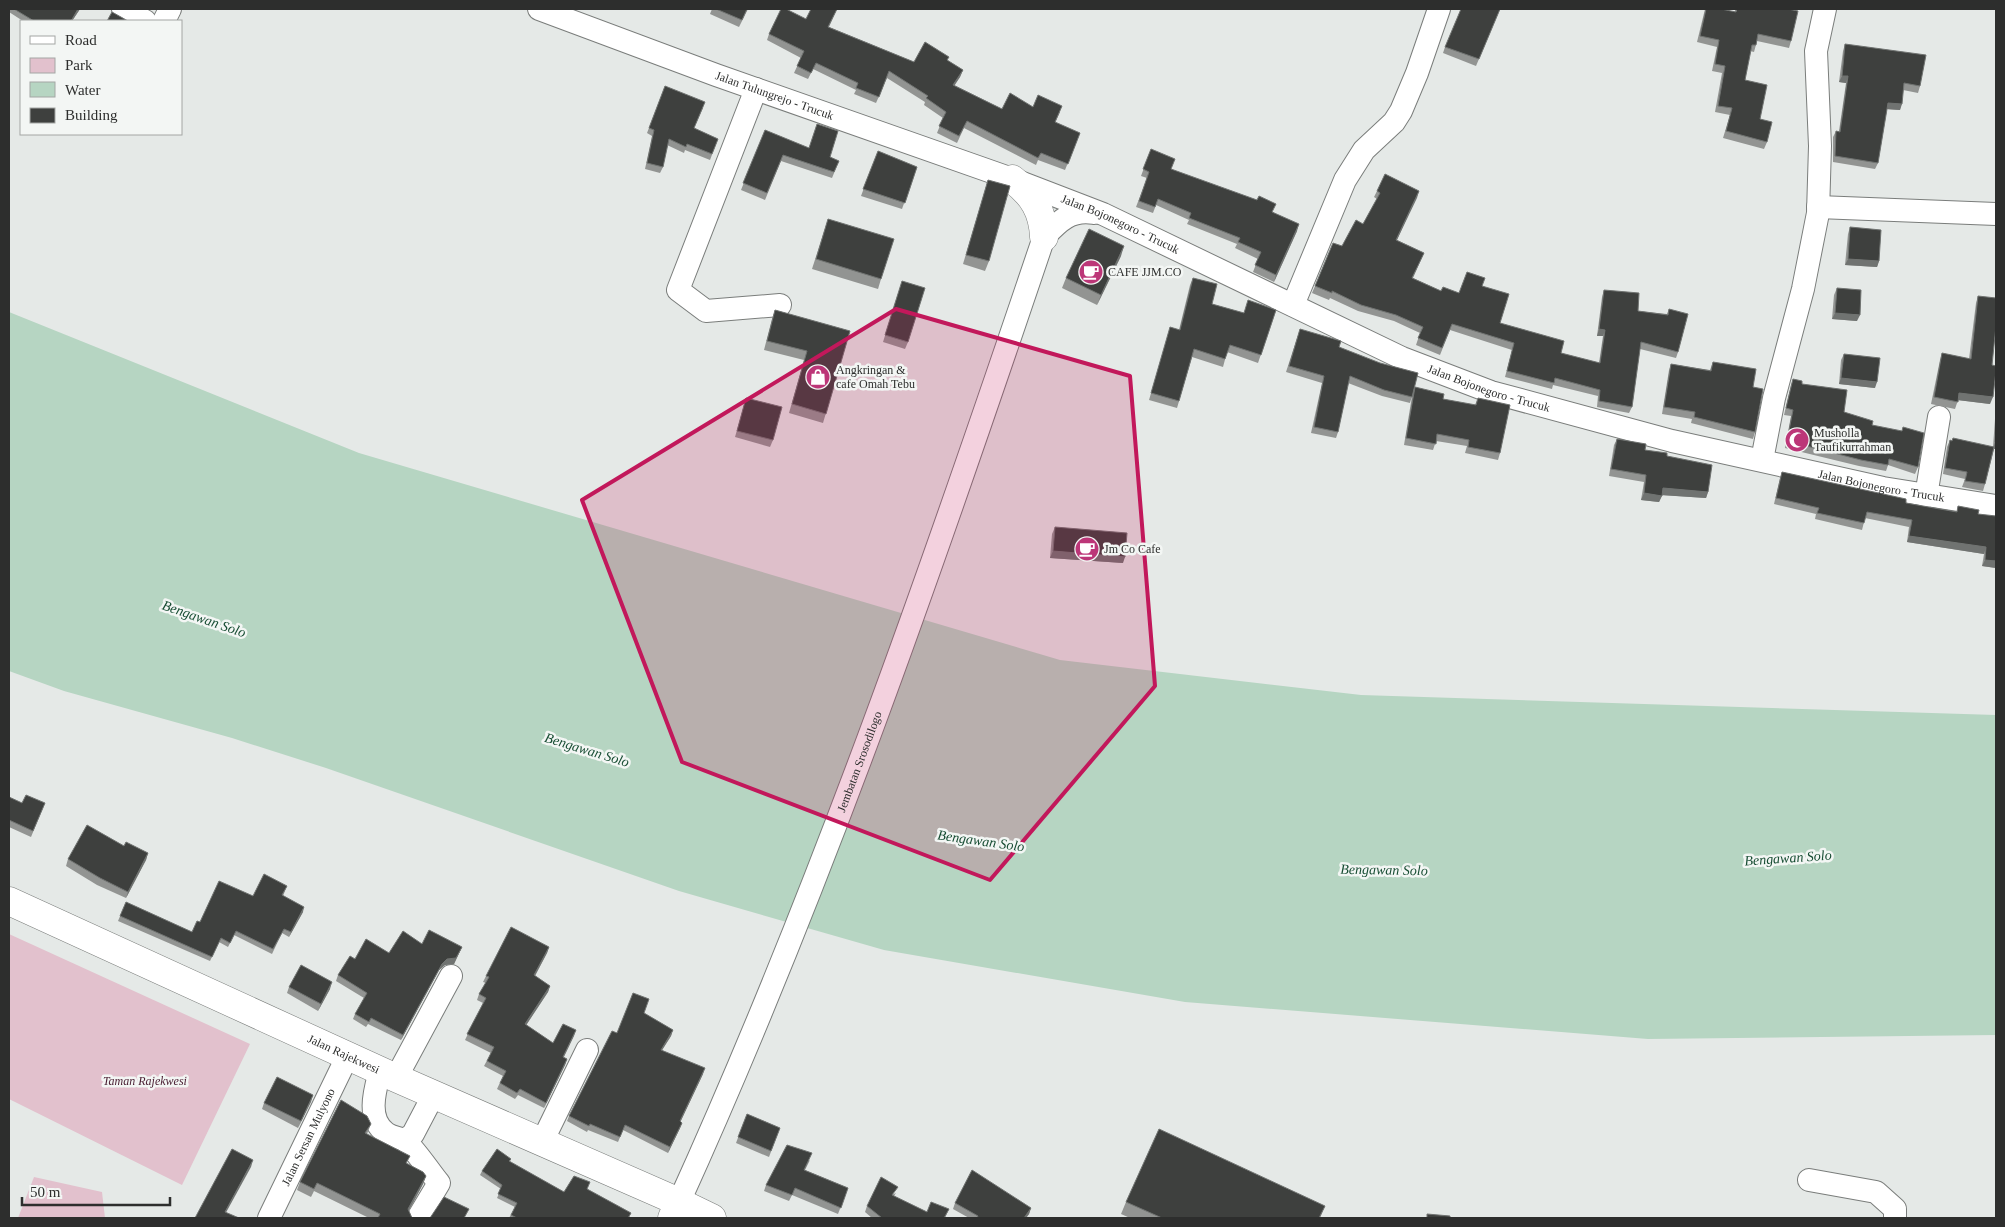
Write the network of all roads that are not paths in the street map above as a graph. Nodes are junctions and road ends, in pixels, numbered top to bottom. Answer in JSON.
{"nodes":[{"id":1,"x":123,"y":9,"type":"edge"},
{"id":2,"x":540,"y":9,"type":"edge"},
{"id":3,"x":1440,"y":9,"type":"edge"},
{"id":4,"x":1825,"y":9,"type":"edge"},
{"id":5,"x":591,"y":18,"type":"edge"},
{"id":6,"x":143,"y":20,"type":"edge"},
{"id":7,"x":756,"y":89,"type":"junction"},
{"id":8,"x":1012,"y":179,"type":"junction"},
{"id":9,"x":1818,"y":206,"type":"junction"},
{"id":10,"x":1103,"y":214,"type":"junction"},
{"id":11,"x":1996,"y":214,"type":"edge"},
{"id":12,"x":1044,"y":237,"type":"junction"},
{"id":13,"x":780,"y":305,"type":"dead end"},
{"id":14,"x":1293,"y":305,"type":"junction"},
{"id":15,"x":1939,"y":417,"type":"dead end"},
{"id":16,"x":1762,"y":460,"type":"junction"},
{"id":17,"x":1926,"y":496,"type":"junction"},
{"id":18,"x":1996,"y":506,"type":"edge"},
{"id":19,"x":9,"y":901,"type":"edge"},
{"id":20,"x":451,"y":976,"type":"dead end"},
{"id":21,"x":587,"y":1050,"type":"dead end"},
{"id":22,"x":348,"y":1055,"type":"junction"},
{"id":23,"x":388,"y":1074,"type":"junction"},
{"id":24,"x":434,"y":1094,"type":"junction"},
{"id":25,"x":404,"y":1140,"type":"junction"},
{"id":26,"x":542,"y":1142,"type":"junction"},
{"id":27,"x":1810,"y":1180,"type":"dead end"},
{"id":28,"x":675,"y":1210,"type":"edge"},
{"id":29,"x":269,"y":1218,"type":"edge"},
{"id":30,"x":418,"y":1218,"type":"edge"},
{"id":31,"x":712,"y":1218,"type":"edge"},
{"id":32,"x":1895,"y":1218,"type":"edge"}],
"edges":[{"from":1,"to":6,"type":"street"},
{"from":2,"to":5,"type":"street","name":"Jalan Tulungrejo - Trucuk"},
{"from":3,"to":14,"type":"street"},
{"from":4,"to":9,"type":"street"},
{"from":5,"to":7,"type":"street","name":"Jalan Tulungrejo - Trucuk"},
{"from":7,"to":8,"type":"street","name":"Jalan Tulungrejo - Trucuk"},
{"from":7,"to":13,"type":"street"},
{"from":8,"to":10,"type":"street","name":"Jalan Bojonegoro - Trucuk"},
{"from":8,"to":12,"type":"main road"},
{"from":9,"to":11,"type":"street"},
{"from":9,"to":16,"type":"street"},
{"from":10,"to":12,"type":"street"},
{"from":10,"to":14,"type":"street","name":"Jalan Bojonegoro - Trucuk"},
{"from":12,"to":28,"type":"street","name":"Jembatan Srosodilogo"},
{"from":14,"to":16,"type":"street","name":"Jalan Bojonegoro - Trucuk"},
{"from":15,"to":17,"type":"street"},
{"from":16,"to":17,"type":"street","name":"Jalan Bojonegoro - Trucuk"},
{"from":17,"to":18,"type":"street","name":"Jalan Bojonegoro - Trucuk"},
{"from":19,"to":22,"type":"main road","name":"Jalan Rajekwesi"},
{"from":20,"to":23,"type":"street"},
{"from":21,"to":26,"type":"street"},
{"from":22,"to":23,"type":"main road","name":"Jalan Rajekwesi"},
{"from":22,"to":29,"type":"street","name":"Jalan Sersan Mulyono"},
{"from":23,"to":24,"type":"main road","name":"Jalan Rajekwesi"},
{"from":23,"to":25,"type":"street"},
{"from":24,"to":25,"type":"street"},
{"from":24,"to":26,"type":"main road","name":"Jalan Rajekwesi"},
{"from":25,"to":30,"type":"street"},
{"from":26,"to":28,"type":"main road","name":"Jalan Rajekwesi"},
{"from":27,"to":32,"type":"street"},
{"from":28,"to":31,"type":"main road","name":"Jalan Rajekwesi"}]}
